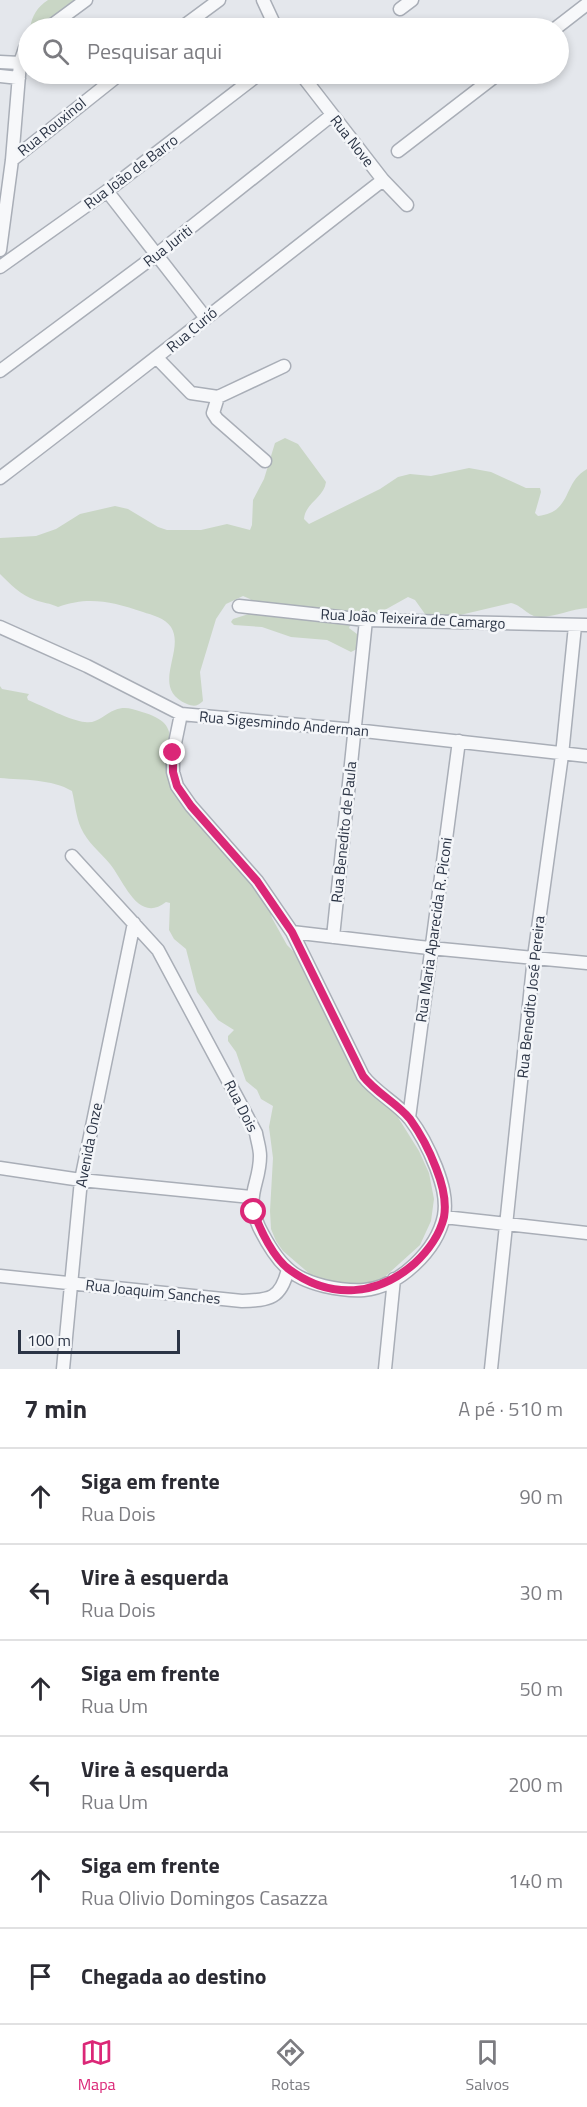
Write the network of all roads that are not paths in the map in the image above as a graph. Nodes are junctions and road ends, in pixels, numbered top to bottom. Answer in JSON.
{"nodes":[{"id":1,"x":86,"y":0,"type":"edge"},
{"id":2,"x":219,"y":0,"type":"edge"},
{"id":3,"x":263,"y":0,"type":"edge"},
{"id":4,"x":412,"y":0,"type":"edge"},
{"id":5,"x":587,"y":2,"type":"edge"},
{"id":6,"x":400,"y":9,"type":"dead end"},
{"id":7,"x":62,"y":18,"type":"edge"},
{"id":8,"x":195,"y":18,"type":"edge"},
{"id":9,"x":271,"y":18,"type":"edge"},
{"id":10,"x":568,"y":18,"type":"edge"},
{"id":11,"x":0,"y":62,"type":"edge"},
{"id":12,"x":18,"y":63,"type":"edge"},
{"id":13,"x":0,"y":76,"type":"edge"},
{"id":14,"x":18,"y":78,"type":"edge"},
{"id":15,"x":19,"y":84,"type":"edge"},
{"id":16,"x":107,"y":84,"type":"edge"},
{"id":17,"x":246,"y":84,"type":"edge"},
{"id":18,"x":309,"y":84,"type":"edge"},
{"id":19,"x":485,"y":84,"type":"edge"},
{"id":20,"x":332,"y":115,"type":"junction"},
{"id":21,"x":398,"y":151,"type":"dead end"},
{"id":22,"x":12,"y":160,"type":"junction"},
{"id":23,"x":383,"y":180,"type":"junction"},
{"id":24,"x":108,"y":191,"type":"junction"},
{"id":25,"x":407,"y":205,"type":"dead end"},
{"id":26,"x":0,"y":250,"type":"edge"},
{"id":27,"x":156,"y":255,"type":"junction"},
{"id":28,"x":0,"y":267,"type":"edge"},
{"id":29,"x":205,"y":317,"type":"junction"},
{"id":30,"x":157,"y":358,"type":"junction"},
{"id":31,"x":284,"y":366,"type":"dead end"},
{"id":32,"x":0,"y":371,"type":"edge"},
{"id":33,"x":218,"y":397,"type":"junction"},
{"id":34,"x":266,"y":461,"type":"dead end"},
{"id":35,"x":0,"y":478,"type":"edge"},
{"id":36,"x":239,"y":606,"type":"dead end"},
{"id":37,"x":366,"y":620,"type":"junction"},
{"id":38,"x":581,"y":625,"type":"edge"},
{"id":39,"x":0,"y":627,"type":"edge"},
{"id":40,"x":181,"y":714,"type":"junction"},
{"id":41,"x":355,"y":730,"type":"junction"},
{"id":42,"x":459,"y":741,"type":"junction"},
{"id":43,"x":562,"y":755,"type":"junction"},
{"id":44,"x":587,"y":756,"type":"edge"},
{"id":45,"x":72,"y":856,"type":"dead end"},
{"id":46,"x":134,"y":923,"type":"junction"},
{"id":47,"x":292,"y":932,"type":"junction"},
{"id":48,"x":333,"y":937,"type":"junction"},
{"id":49,"x":432,"y":948,"type":"junction"},
{"id":50,"x":534,"y":957,"type":"junction"},
{"id":51,"x":587,"y":963,"type":"edge"},
{"id":52,"x":409,"y":1118,"type":"junction"},
{"id":53,"x":0,"y":1168,"type":"edge"},
{"id":54,"x":81,"y":1180,"type":"junction"},
{"id":55,"x":252,"y":1197,"type":"junction"},
{"id":56,"x":444,"y":1217,"type":"junction"},
{"id":57,"x":507,"y":1225,"type":"junction"},
{"id":58,"x":587,"y":1233,"type":"edge"},
{"id":59,"x":288,"y":1269,"type":"junction"},
{"id":60,"x":0,"y":1276,"type":"edge"},
{"id":61,"x":394,"y":1279,"type":"junction"},
{"id":62,"x":71,"y":1284,"type":"junction"},
{"id":63,"x":63,"y":1369,"type":"edge"},
{"id":64,"x":385,"y":1369,"type":"edge"},
{"id":65,"x":491,"y":1369,"type":"edge"}],
"edges":[{"from":1,"to":7,"type":"street"},
{"from":2,"to":8,"type":"street"},
{"from":3,"to":9,"type":"street"},
{"from":4,"to":6,"type":"street"},
{"from":5,"to":10,"type":"street"},
{"from":11,"to":12,"type":"street"},
{"from":13,"to":14,"type":"street"},
{"from":15,"to":22,"type":"street"},
{"from":16,"to":22,"type":"street","name":"Rua Rouxinol"},
{"from":17,"to":24,"type":"street","name":"Rua João de Barro"},
{"from":18,"to":20,"type":"street","name":"Rua Nove"},
{"from":19,"to":21,"type":"street"},
{"from":20,"to":23,"type":"street","name":"Rua Nove"},
{"from":20,"to":27,"type":"street","name":"Rua Juriti"},
{"from":22,"to":26,"type":"street"},
{"from":23,"to":25,"type":"street","name":"Rua Nove"},
{"from":23,"to":29,"type":"street","name":"Rua Curió"},
{"from":24,"to":27,"type":"street"},
{"from":24,"to":28,"type":"street","name":"Rua João de Barro"},
{"from":27,"to":29,"type":"street"},
{"from":27,"to":32,"type":"street","name":"Rua Juriti"},
{"from":29,"to":30,"type":"street","name":"Rua Curió"},
{"from":30,"to":33,"type":"street"},
{"from":30,"to":35,"type":"street","name":"Rua Curió"},
{"from":31,"to":33,"type":"street"},
{"from":33,"to":34,"type":"street"},
{"from":36,"to":37,"type":"street","name":"Rua João Teixeira de Camargo"},
{"from":37,"to":38,"type":"street","name":"Rua João Teixeira de Camargo"},
{"from":37,"to":41,"type":"street","name":"Rua Benedito de Paula"},
{"from":38,"to":43,"type":"street","name":"Rua Benedito José Pereira"},
{"from":39,"to":40,"type":"street","name":"Rua Sigesmindo Anderman"},
{"from":40,"to":41,"type":"street","name":"Rua Sigesmindo Anderman"},
{"from":40,"to":47,"type":"street"},
{"from":41,"to":42,"type":"street","name":"Rua Sigesmindo Anderman"},
{"from":41,"to":48,"type":"street","name":"Rua Benedito de Paula"},
{"from":42,"to":43,"type":"street","name":"Rua Sigesmindo Anderman"},
{"from":42,"to":49,"type":"street","name":"Rua Maria Aparecida R. Piconi"},
{"from":43,"to":44,"type":"street","name":"Rua Sigesmindo Anderman"},
{"from":43,"to":50,"type":"street","name":"Rua Benedito José Pereira"},
{"from":45,"to":46,"type":"street","name":"Rua Dois"},
{"from":46,"to":54,"type":"street","name":"Avenida Onze"},
{"from":46,"to":55,"type":"street","name":"Rua Dois"},
{"from":47,"to":48,"type":"street"},
{"from":47,"to":52,"type":"street"},
{"from":48,"to":49,"type":"street"},
{"from":49,"to":50,"type":"street"},
{"from":49,"to":52,"type":"street","name":"Rua Maria Aparecida R. Piconi"},
{"from":50,"to":51,"type":"street"},
{"from":50,"to":57,"type":"street","name":"Rua Benedito José Pereira"},
{"from":52,"to":56,"type":"street"},
{"from":53,"to":54,"type":"street"},
{"from":54,"to":55,"type":"street"},
{"from":54,"to":62,"type":"street","name":"Avenida Onze"},
{"from":55,"to":59,"type":"street","name":"Rua Dois"},
{"from":56,"to":57,"type":"street"},
{"from":56,"to":61,"type":"street","name":"Rua Dois"},
{"from":57,"to":58,"type":"street"},
{"from":57,"to":65,"type":"street","name":"Rua Benedito José Pereira"},
{"from":59,"to":61,"type":"street","name":"Rua Dois"},
{"from":59,"to":62,"type":"street","name":"Rua Joaquim Sanches"},
{"from":60,"to":62,"type":"street","name":"Rua Joaquim Sanches"},
{"from":61,"to":64,"type":"street"},
{"from":62,"to":63,"type":"street","name":"Avenida Onze"}]}
